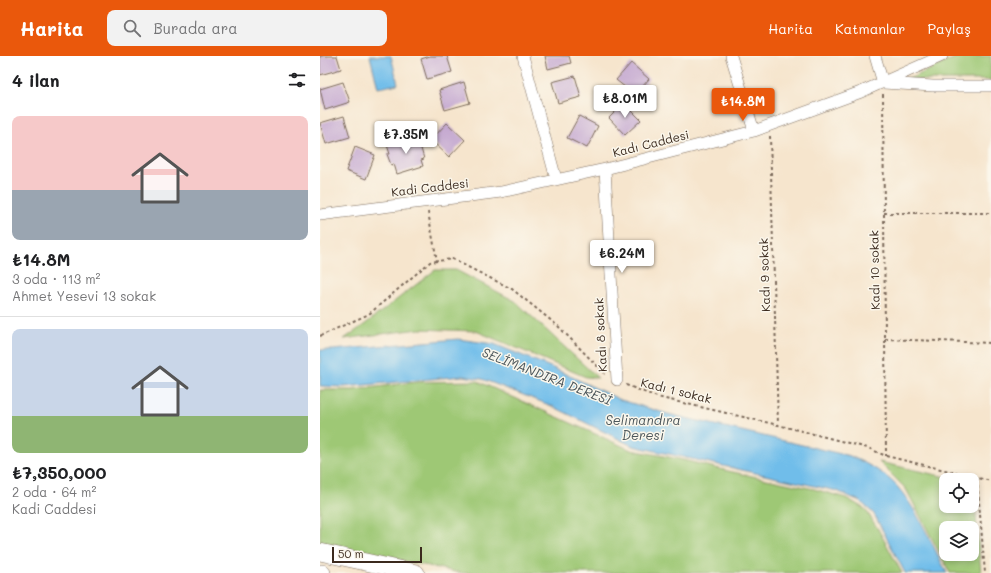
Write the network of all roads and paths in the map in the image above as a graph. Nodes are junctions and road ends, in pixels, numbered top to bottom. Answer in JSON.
{"nodes":[{"id":1,"x":523,"y":56,"type":"edge"},
{"id":2,"x":731,"y":56,"type":"edge"},
{"id":3,"x":875,"y":56,"type":"edge"},
{"id":4,"x":942,"y":56,"type":"edge"},
{"id":5,"x":883,"y":83,"type":"junction"},
{"id":6,"x":991,"y":86,"type":"edge"},
{"id":7,"x":770,"y":125,"type":"junction"},
{"id":8,"x":754,"y":131,"type":"junction"},
{"id":9,"x":605,"y":169,"type":"junction"},
{"id":10,"x":556,"y":179,"type":"junction"},
{"id":11,"x":543,"y":183,"type":"joint"},
{"id":12,"x":426,"y":201,"type":"junction"},
{"id":13,"x":884,"y":213,"type":"junction"},
{"id":14,"x":991,"y":213,"type":"edge"},
{"id":15,"x":320,"y":215,"type":"edge"},
{"id":16,"x":437,"y":261,"type":"junction"},
{"id":17,"x":320,"y":336,"type":"edge"},
{"id":18,"x":885,"y":340,"type":"junction"},
{"id":19,"x":991,"y":343,"type":"edge"},
{"id":20,"x":616,"y":380,"type":"junction"},
{"id":21,"x":778,"y":425,"type":"junction"},
{"id":22,"x":886,"y":456,"type":"junction"},
{"id":23,"x":956,"y":473,"type":"edge"},
{"id":24,"x":979,"y":478,"type":"edge"},
{"id":25,"x":991,"y":481,"type":"edge"},
{"id":26,"x":979,"y":502,"type":"edge"},
{"id":27,"x":320,"y":552,"type":"edge"},
{"id":28,"x":416,"y":573,"type":"edge"},
{"id":29,"x":985,"y":573,"type":"edge"}],
"edges":[{"from":1,"to":10,"type":"street"},
{"from":2,"to":8,"type":"street"},
{"from":3,"to":5,"type":"street"},
{"from":4,"to":5,"type":"street","name":"Kadı Caddesi"},
{"from":5,"to":6,"type":"street"},
{"from":5,"to":7,"type":"street","name":"Kadı Caddesi"},
{"from":5,"to":13,"type":"path","name":"Kadı 10 sokak"},
{"from":7,"to":8,"type":"street","name":"Kadı Caddesi"},
{"from":7,"to":21,"type":"path","name":"Kadı 9 sokak"},
{"from":8,"to":9,"type":"street","name":"Kadı Caddesi"},
{"from":9,"to":10,"type":"street","name":"Kadı Caddesi"},
{"from":9,"to":20,"type":"street","name":"Kadı 8 sokak"},
{"from":10,"to":11,"type":"street","name":"Kadı Caddesi"},
{"from":11,"to":12,"type":"street","name":"Kadi Caddesi"},
{"from":12,"to":15,"type":"street","name":"Kadi Caddesi"},
{"from":12,"to":16,"type":"path"},
{"from":13,"to":14,"type":"path"},
{"from":13,"to":18,"type":"path","name":"Kadı 10 sokak"},
{"from":16,"to":17,"type":"path","name":"Kadı 1 sokak"},
{"from":16,"to":20,"type":"path","name":"Kadı 1 sokak"},
{"from":18,"to":19,"type":"path"},
{"from":18,"to":22,"type":"path","name":"Kadı 10 sokak"},
{"from":20,"to":21,"type":"path","name":"Kadı 1 sokak"},
{"from":21,"to":22,"type":"path","name":"Kadı 1 sokak"},
{"from":22,"to":23,"type":"path","name":"Kadı 1 sokak"},
{"from":24,"to":25,"type":"path","name":"Kadı 1 sokak"},
{"from":26,"to":29,"type":"path"},
{"from":27,"to":28,"type":"main road"}]}
